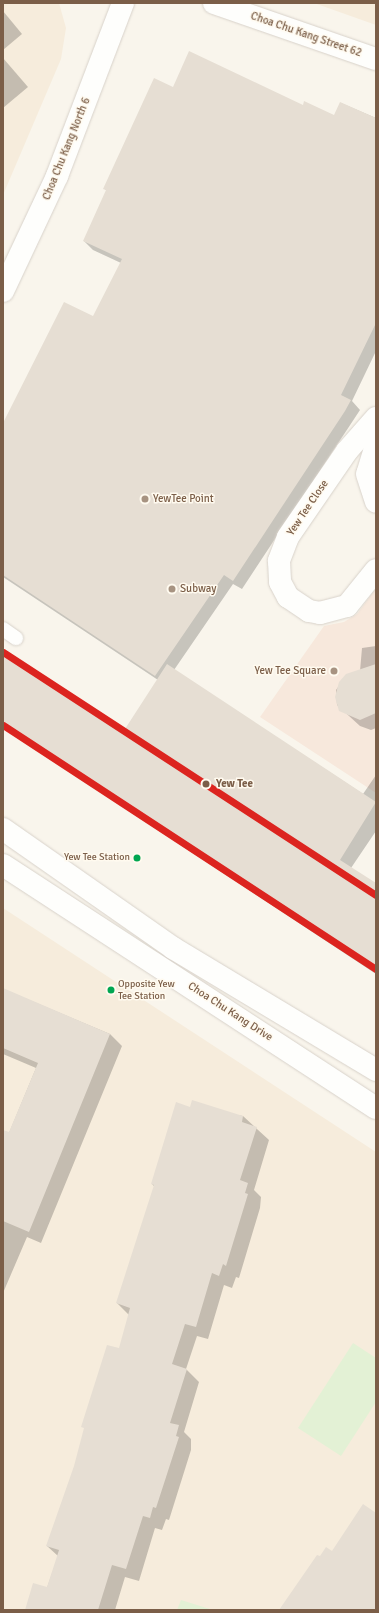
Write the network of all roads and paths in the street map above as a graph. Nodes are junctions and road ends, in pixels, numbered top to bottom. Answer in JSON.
{"nodes":[{"id":1,"x":123,"y":3,"type":"edge"},
{"id":2,"x":214,"y":3,"type":"edge"},
{"id":3,"x":376,"y":59,"type":"edge"},
{"id":4,"x":3,"y":291,"type":"edge"},
{"id":5,"x":376,"y":418,"type":"edge"},
{"id":6,"x":376,"y":445,"type":"edge"},
{"id":7,"x":376,"y":502,"type":"edge"},
{"id":8,"x":376,"y":570,"type":"edge"},
{"id":9,"x":3,"y":629,"type":"edge"},
{"id":10,"x":16,"y":638,"type":"dead end"},
{"id":11,"x":3,"y":829,"type":"edge"},
{"id":12,"x":3,"y":865,"type":"edge"},
{"id":13,"x":376,"y":1070,"type":"edge"},
{"id":14,"x":376,"y":1108,"type":"edge"}],
"edges":[{"from":1,"to":4,"type":"main road","name":"Choa Chu Kang North 6"},
{"from":2,"to":3,"type":"main road","name":"Choa Chu Kang Street 62"},
{"from":5,"to":8,"type":"main road","name":"Yew Tee Close"},
{"from":6,"to":7,"type":"main road"},
{"from":9,"to":10,"type":"lane"},
{"from":11,"to":13,"type":"main road"},
{"from":12,"to":14,"type":"main road","name":"Choa Chu Kang Drive"}]}
